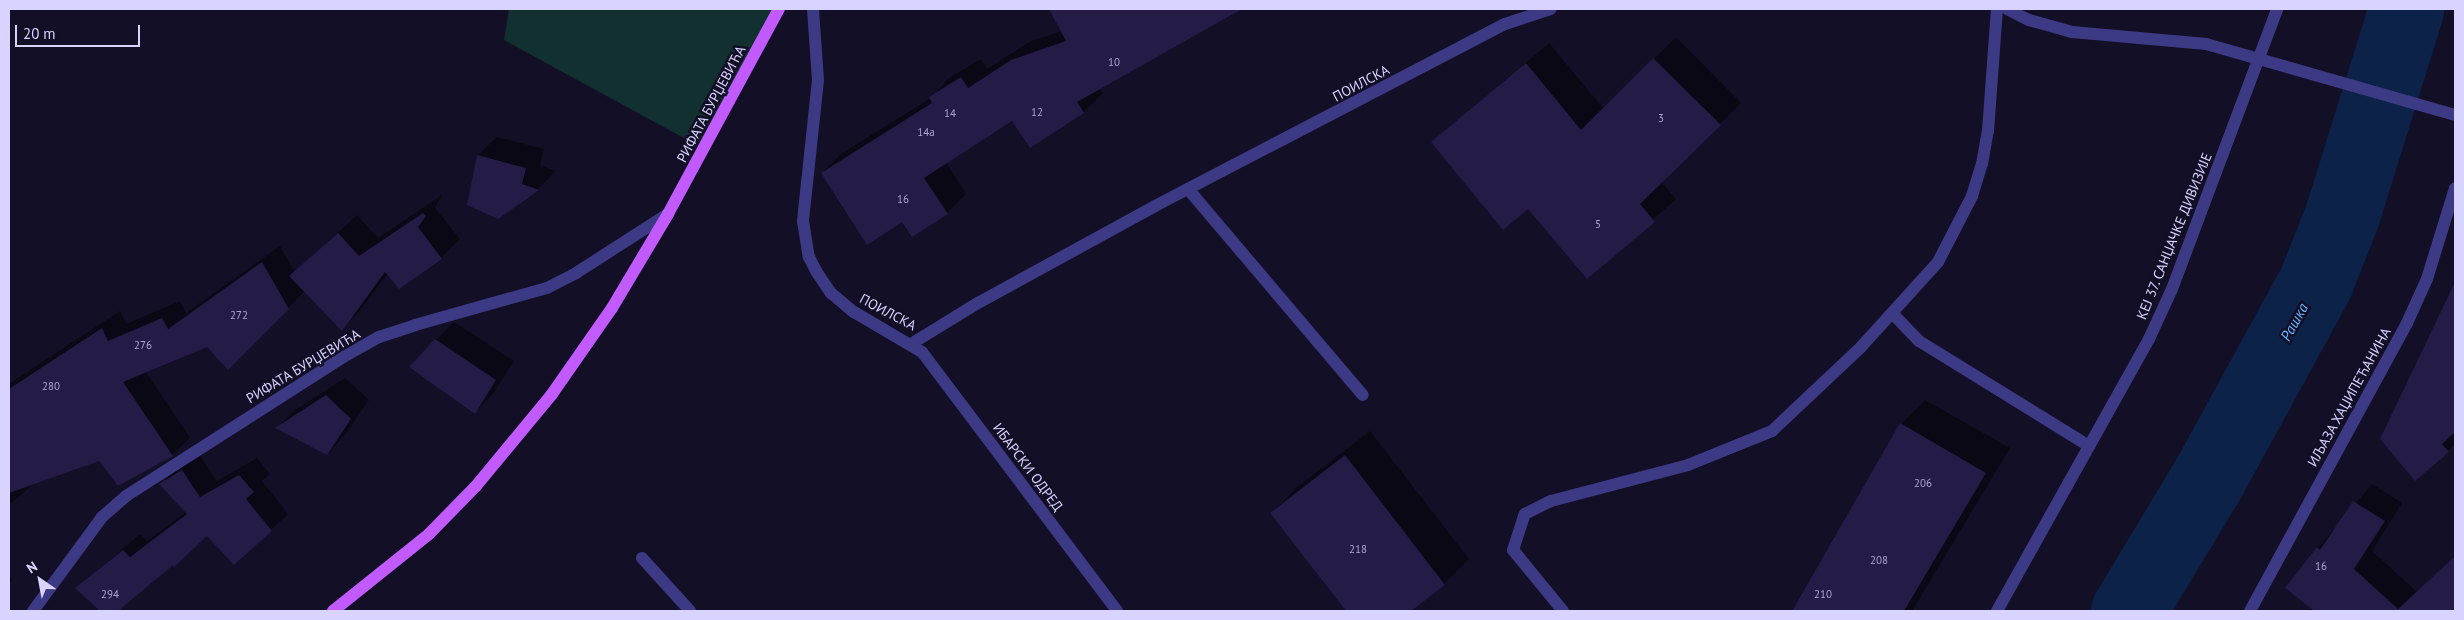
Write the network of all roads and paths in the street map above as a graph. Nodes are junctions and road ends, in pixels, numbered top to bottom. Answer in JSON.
{"nodes":[{"id":1,"x":779,"y":9,"type":"edge"},
{"id":2,"x":813,"y":9,"type":"edge"},
{"id":3,"x":1551,"y":9,"type":"edge"},
{"id":4,"x":1997,"y":9,"type":"edge"},
{"id":5,"x":2007,"y":9,"type":"edge"},
{"id":6,"x":2277,"y":9,"type":"edge"},
{"id":7,"x":2260,"y":58,"type":"junction"},
{"id":8,"x":2450,"y":115,"type":"edge"},
{"id":9,"x":2455,"y":188,"type":"edge"},
{"id":10,"x":1188,"y":189,"type":"junction"},
{"id":11,"x":668,"y":214,"type":"junction"},
{"id":12,"x":1892,"y":313,"type":"junction"},
{"id":13,"x":911,"y":344,"type":"junction"},
{"id":14,"x":1363,"y":395,"type":"dead end"},
{"id":15,"x":2089,"y":446,"type":"junction"},
{"id":16,"x":642,"y":558,"type":"dead end"},
{"id":17,"x":34,"y":611,"type":"edge"},
{"id":18,"x":333,"y":611,"type":"edge"},
{"id":19,"x":690,"y":611,"type":"edge"},
{"id":20,"x":1117,"y":611,"type":"edge"},
{"id":21,"x":1563,"y":611,"type":"edge"},
{"id":22,"x":1997,"y":611,"type":"edge"},
{"id":23,"x":2250,"y":611,"type":"edge"}],
"edges":[{"from":1,"to":11,"type":"main road","name":"РИФАТА БУРЏЕВИЋА"},
{"from":2,"to":13,"type":"street","name":"ПОИЛСКА"},
{"from":3,"to":10,"type":"street","name":"ПОИЛСКА"},
{"from":4,"to":12,"type":"street"},
{"from":5,"to":7,"type":"street"},
{"from":6,"to":7,"type":"street","name":"КЕЈ 37. САНЏАЧКЕ ДИВИЗИЈЕ"},
{"from":7,"to":8,"type":"street"},
{"from":7,"to":15,"type":"street","name":"КЕЈ 37. САНЏАЧКЕ ДИВИЗИЈЕ"},
{"from":9,"to":23,"type":"street","name":"ИЉАЗА ХАЏИПЕЋАНИНА"},
{"from":10,"to":13,"type":"street","name":"ПОИЛСКА"},
{"from":10,"to":14,"type":"street"},
{"from":11,"to":17,"type":"street","name":"РИФАТА БУРЏЕВИЋА"},
{"from":11,"to":18,"type":"main road","name":"РИФАТА БУРЏЕВИЋА"},
{"from":12,"to":15,"type":"street"},
{"from":12,"to":21,"type":"street"},
{"from":13,"to":20,"type":"street","name":"ИБАРСКИ ОДРЕД"},
{"from":15,"to":22,"type":"street","name":"КЕЈ 37. САНЏАЧКЕ ДИВИЗИЈЕ"},
{"from":16,"to":19,"type":"street"}]}
